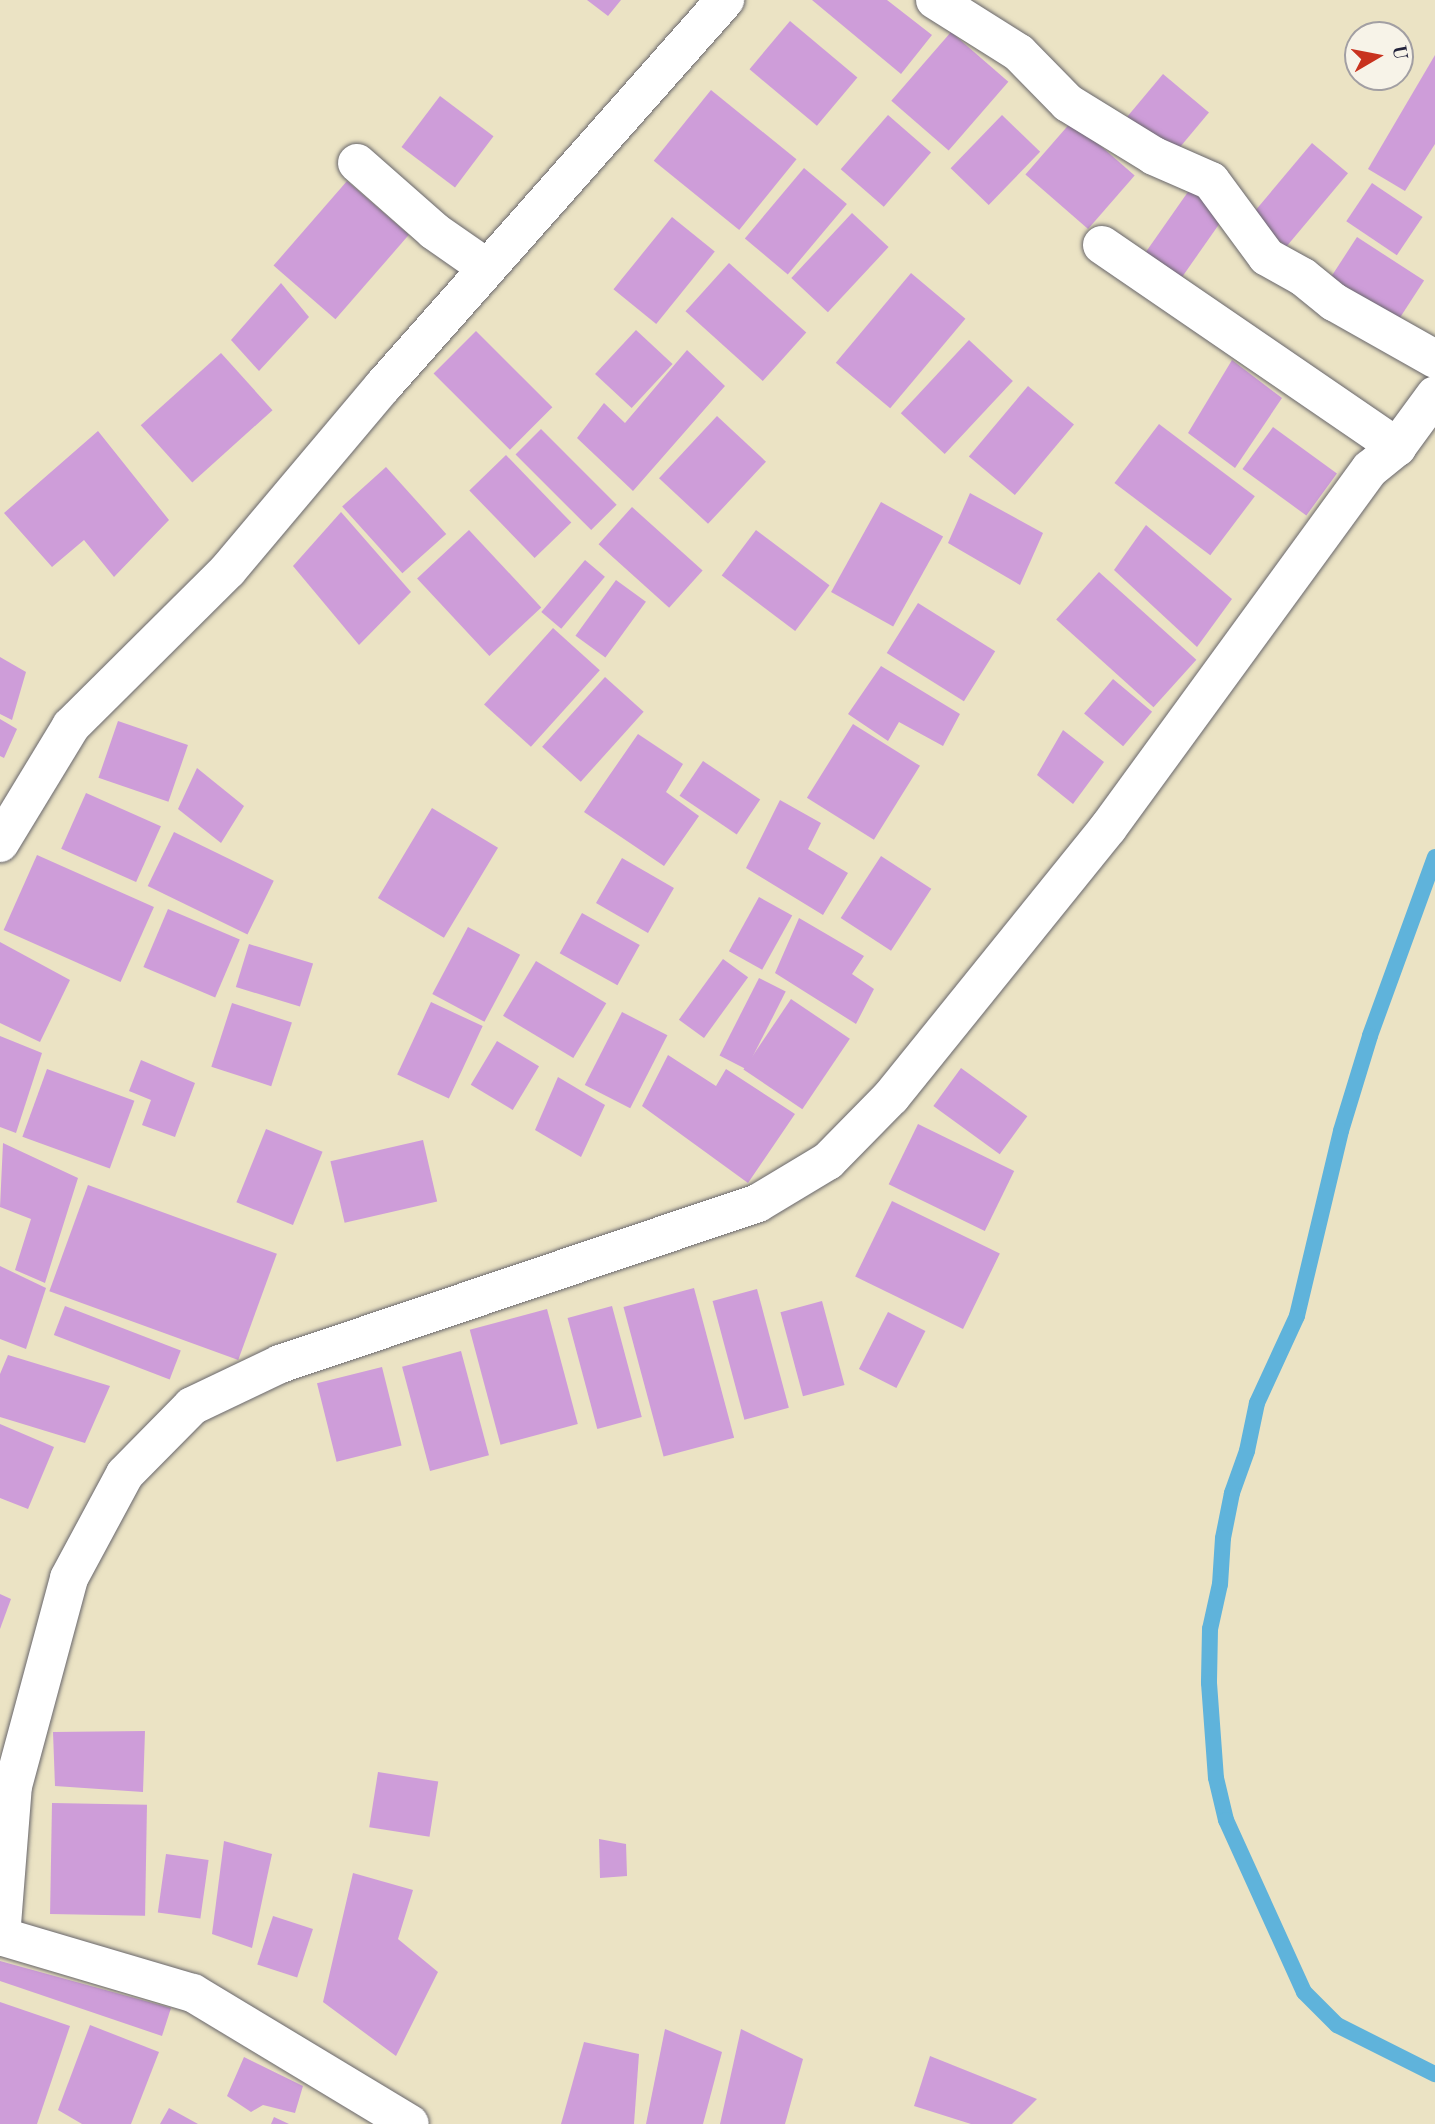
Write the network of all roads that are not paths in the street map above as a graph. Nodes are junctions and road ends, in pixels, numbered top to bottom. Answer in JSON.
{"nodes":[{"id":1,"x":725,"y":0,"type":"edge"},
{"id":2,"x":935,"y":0,"type":"edge"},
{"id":3,"x":357,"y":163,"type":"dead end"},
{"id":4,"x":1102,"y":245,"type":"dead end"},
{"id":5,"x":487,"y":268,"type":"junction"},
{"id":6,"x":1435,"y":359,"type":"edge"},
{"id":7,"x":1435,"y":395,"type":"edge"},
{"id":8,"x":1397,"y":447,"type":"junction"},
{"id":9,"x":0,"y":843,"type":"edge"},
{"id":10,"x":1,"y":1936,"type":"edge"},
{"id":11,"x":410,"y":2124,"type":"edge"}],
"edges":[{"from":1,"to":5,"type":"street"},
{"from":2,"to":6,"type":"street"},
{"from":3,"to":5,"type":"street"},
{"from":4,"to":8,"type":"street"},
{"from":5,"to":9,"type":"street"},
{"from":7,"to":8,"type":"street"},
{"from":8,"to":10,"type":"street"},
{"from":10,"to":11,"type":"street"}]}
